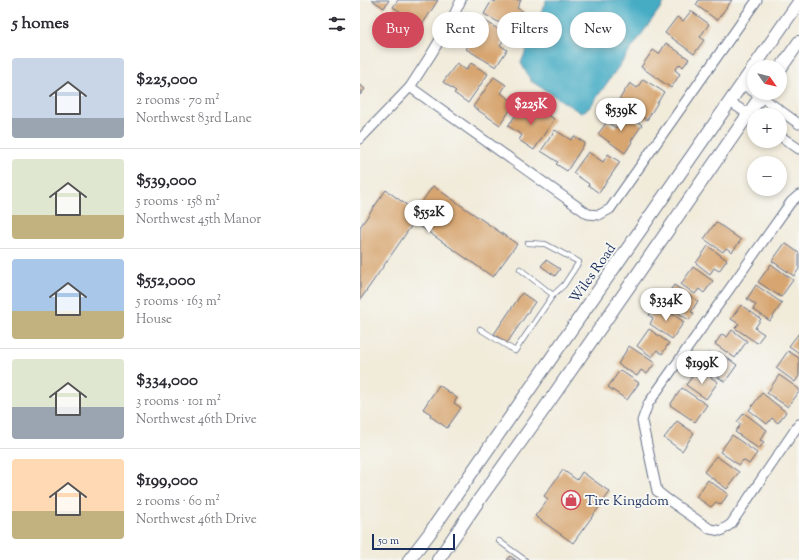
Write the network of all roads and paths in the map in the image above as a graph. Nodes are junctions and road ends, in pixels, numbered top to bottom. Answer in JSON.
{"nodes":[{"id":1,"x":461,"y":0,"type":"edge"},
{"id":2,"x":757,"y":0,"type":"edge"},
{"id":3,"x":799,"y":2,"type":"edge"},
{"id":4,"x":799,"y":42,"type":"edge"},
{"id":5,"x":786,"y":60,"type":"edge"},
{"id":6,"x":742,"y":84,"type":"junction"},
{"id":7,"x":410,"y":87,"type":"junction"},
{"id":8,"x":747,"y":87,"type":"edge"},
{"id":9,"x":767,"y":100,"type":"edge"},
{"id":10,"x":730,"y":102,"type":"junction"},
{"id":11,"x":747,"y":113,"type":"edge"},
{"id":12,"x":747,"y":122,"type":"edge"},
{"id":13,"x":799,"y":124,"type":"edge"},
{"id":14,"x":360,"y":139,"type":"edge"},
{"id":15,"x":787,"y":141,"type":"edge"},
{"id":16,"x":799,"y":149,"type":"edge"},
{"id":17,"x":799,"y":195,"type":"edge"},
{"id":18,"x":528,"y":242,"type":"dead end"},
{"id":19,"x":520,"y":269,"type":"dead end"},
{"id":20,"x":553,"y":294,"type":"junction"},
{"id":21,"x":480,"y":329,"type":"dead end"},
{"id":22,"x":799,"y":424,"type":"edge"},
{"id":23,"x":498,"y":541,"type":"dead end"},
{"id":24,"x":409,"y":560,"type":"edge"},
{"id":25,"x":438,"y":560,"type":"edge"},
{"id":26,"x":525,"y":560,"type":"edge"}],
"edges":[{"from":1,"to":7,"type":"street"},
{"from":2,"to":7,"type":"street"},
{"from":3,"to":6,"type":"main road","name":"Wiles Road"},
{"from":4,"to":5,"type":"main road"},
{"from":6,"to":8,"type":"street"},
{"from":6,"to":10,"type":"main road","name":"Wiles Road"},
{"from":7,"to":14,"type":"street"},
{"from":9,"to":13,"type":"street"},
{"from":10,"to":11,"type":"street"},
{"from":10,"to":24,"type":"main road","name":"Wiles Road"},
{"from":12,"to":25,"type":"main road"},
{"from":15,"to":16,"type":"street"},
{"from":17,"to":22,"type":"street"},
{"from":18,"to":20,"type":"lane"},
{"from":19,"to":20,"type":"lane"},
{"from":20,"to":21,"type":"lane"},
{"from":23,"to":26,"type":"lane"}]}
